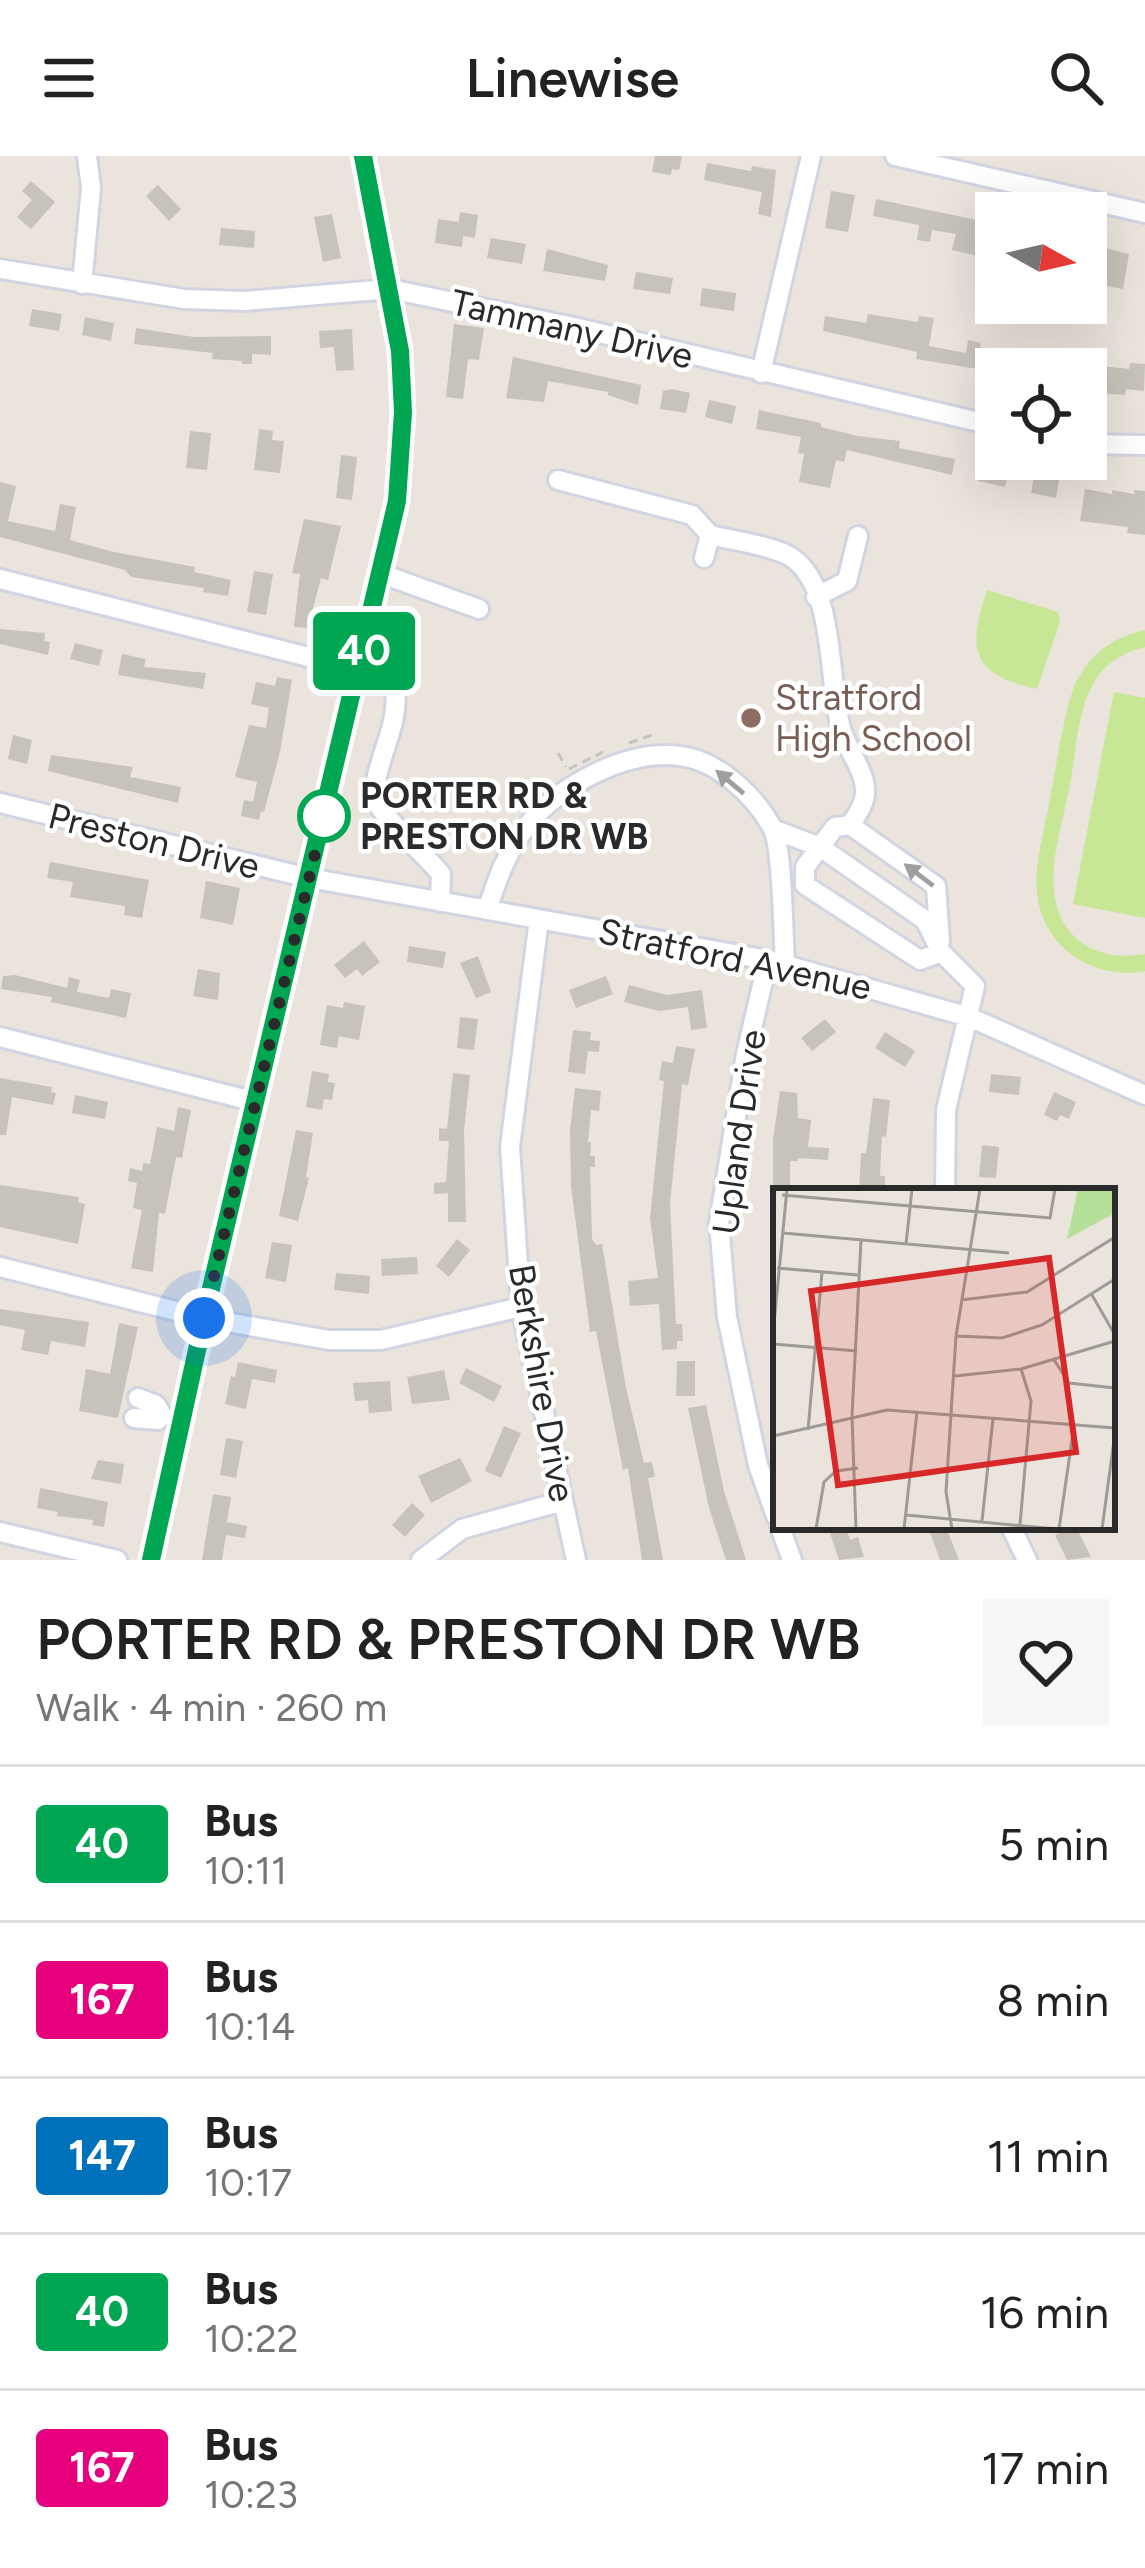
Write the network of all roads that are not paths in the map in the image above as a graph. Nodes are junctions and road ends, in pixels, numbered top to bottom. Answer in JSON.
{"nodes":[{"id":1,"x":87,"y":156,"type":"edge"},
{"id":2,"x":363,"y":156,"type":"edge"},
{"id":3,"x":811,"y":156,"type":"edge"},
{"id":4,"x":895,"y":156,"type":"edge"},
{"id":5,"x":1145,"y":213,"type":"edge"},
{"id":6,"x":0,"y":269,"type":"edge"},
{"id":7,"x":82,"y":284,"type":"junction"},
{"id":8,"x":391,"y":289,"type":"junction"},
{"id":9,"x":761,"y":373,"type":"junction"},
{"id":10,"x":975,"y":421,"type":"edge"},
{"id":11,"x":1107,"y":445,"type":"edge"},
{"id":12,"x":1145,"y":446,"type":"edge"},
{"id":13,"x":558,"y":480,"type":"dead end"},
{"id":14,"x":710,"y":535,"type":"junction"},
{"id":15,"x":858,"y":536,"type":"dead end"},
{"id":16,"x":704,"y":558,"type":"dead end"},
{"id":17,"x":382,"y":574,"type":"junction"},
{"id":18,"x":0,"y":579,"type":"edge"},
{"id":19,"x":816,"y":597,"type":"junction"},
{"id":20,"x":479,"y":609,"type":"dead end"},
{"id":21,"x":360,"y":670,"type":"junction"},
{"id":22,"x":0,"y":803,"type":"edge"},
{"id":23,"x":850,"y":825,"type":"junction"},
{"id":24,"x":775,"y":830,"type":"junction"},
{"id":25,"x":820,"y":847,"type":"junction"},
{"id":26,"x":309,"y":878,"type":"junction"},
{"id":27,"x":440,"y":902,"type":"junction"},
{"id":28,"x":487,"y":910,"type":"junction"},
{"id":29,"x":538,"y":919,"type":"junction"},
{"id":30,"x":940,"y":952,"type":"junction"},
{"id":31,"x":777,"y":962,"type":"junction"},
{"id":32,"x":969,"y":1017,"type":"junction"},
{"id":33,"x":0,"y":1037,"type":"edge"},
{"id":34,"x":1145,"y":1095,"type":"edge"},
{"id":35,"x":256,"y":1102,"type":"junction"},
{"id":36,"x":945,"y":1188,"type":"edge"},
{"id":37,"x":0,"y":1267,"type":"edge"},
{"id":38,"x":520,"y":1307,"type":"junction"},
{"id":39,"x":204,"y":1318,"type":"junction"},
{"id":40,"x":136,"y":1408,"type":"dead end"},
{"id":41,"x":171,"y":1417,"type":"junction"},
{"id":42,"x":562,"y":1501,"type":"junction"},
{"id":43,"x":773,"y":1508,"type":"edge"},
{"id":44,"x":781,"y":1530,"type":"edge"},
{"id":45,"x":1013,"y":1530,"type":"edge"},
{"id":46,"x":0,"y":1532,"type":"edge"},
{"id":47,"x":117,"y":1560,"type":"edge"},
{"id":48,"x":151,"y":1560,"type":"edge"},
{"id":49,"x":421,"y":1560,"type":"edge"},
{"id":50,"x":576,"y":1560,"type":"edge"},
{"id":51,"x":792,"y":1560,"type":"edge"},
{"id":52,"x":1028,"y":1560,"type":"edge"}],
"edges":[{"from":1,"to":7,"type":"street"},
{"from":2,"to":8,"type":"street"},
{"from":3,"to":9,"type":"street"},
{"from":4,"to":5,"type":"street"},
{"from":6,"to":7,"type":"street","name":"Tammany Drive"},
{"from":7,"to":8,"type":"street","name":"Tammany Drive"},
{"from":8,"to":9,"type":"street","name":"Tammany Drive"},
{"from":8,"to":17,"type":"street"},
{"from":9,"to":10,"type":"street","name":"Tammany Drive"},
{"from":11,"to":12,"type":"street"},
{"from":13,"to":14,"type":"street"},
{"from":14,"to":16,"type":"street"},
{"from":14,"to":19,"type":"street"},
{"from":15,"to":19,"type":"street"},
{"from":17,"to":20,"type":"street"},
{"from":17,"to":21,"type":"street"},
{"from":18,"to":21,"type":"street"},
{"from":19,"to":23,"type":"street"},
{"from":21,"to":26,"type":"street"},
{"from":21,"to":27,"type":"street"},
{"from":22,"to":26,"type":"street","name":"Preston Drive"},
{"from":23,"to":25,"type":"street"},
{"from":30,"to":23,"type":"street","one_way":true},
{"from":24,"to":25,"type":"street"},
{"from":24,"to":28,"type":"street","one_way":true},
{"from":24,"to":31,"type":"street","name":"Upland Drive"},
{"from":25,"to":30,"type":"street"},
{"from":25,"to":30,"type":"street"},
{"from":26,"to":27,"type":"street","name":"Stratford Avenue"},
{"from":26,"to":35,"type":"street"},
{"from":27,"to":28,"type":"street","name":"Stratford Avenue"},
{"from":28,"to":29,"type":"street","name":"Stratford Avenue"},
{"from":29,"to":31,"type":"street","name":"Stratford Avenue"},
{"from":29,"to":38,"type":"street","name":"Berkshire Drive"},
{"from":30,"to":32,"type":"street"},
{"from":31,"to":32,"type":"street","name":"Stratford Avenue"},
{"from":31,"to":43,"type":"street","name":"Upland Drive"},
{"from":32,"to":34,"type":"street","name":"Stratford Avenue"},
{"from":32,"to":36,"type":"street"},
{"from":33,"to":35,"type":"street"},
{"from":35,"to":39,"type":"street"},
{"from":37,"to":39,"type":"street"},
{"from":38,"to":39,"type":"street"},
{"from":38,"to":42,"type":"street","name":"Berkshire Drive"},
{"from":39,"to":41,"type":"street"},
{"from":40,"to":41,"type":"street"},
{"from":41,"to":48,"type":"street"},
{"from":42,"to":49,"type":"street"},
{"from":42,"to":50,"type":"street","name":"Berkshire Drive"},
{"from":44,"to":51,"type":"street"},
{"from":45,"to":52,"type":"street"},
{"from":46,"to":47,"type":"street"}]}
